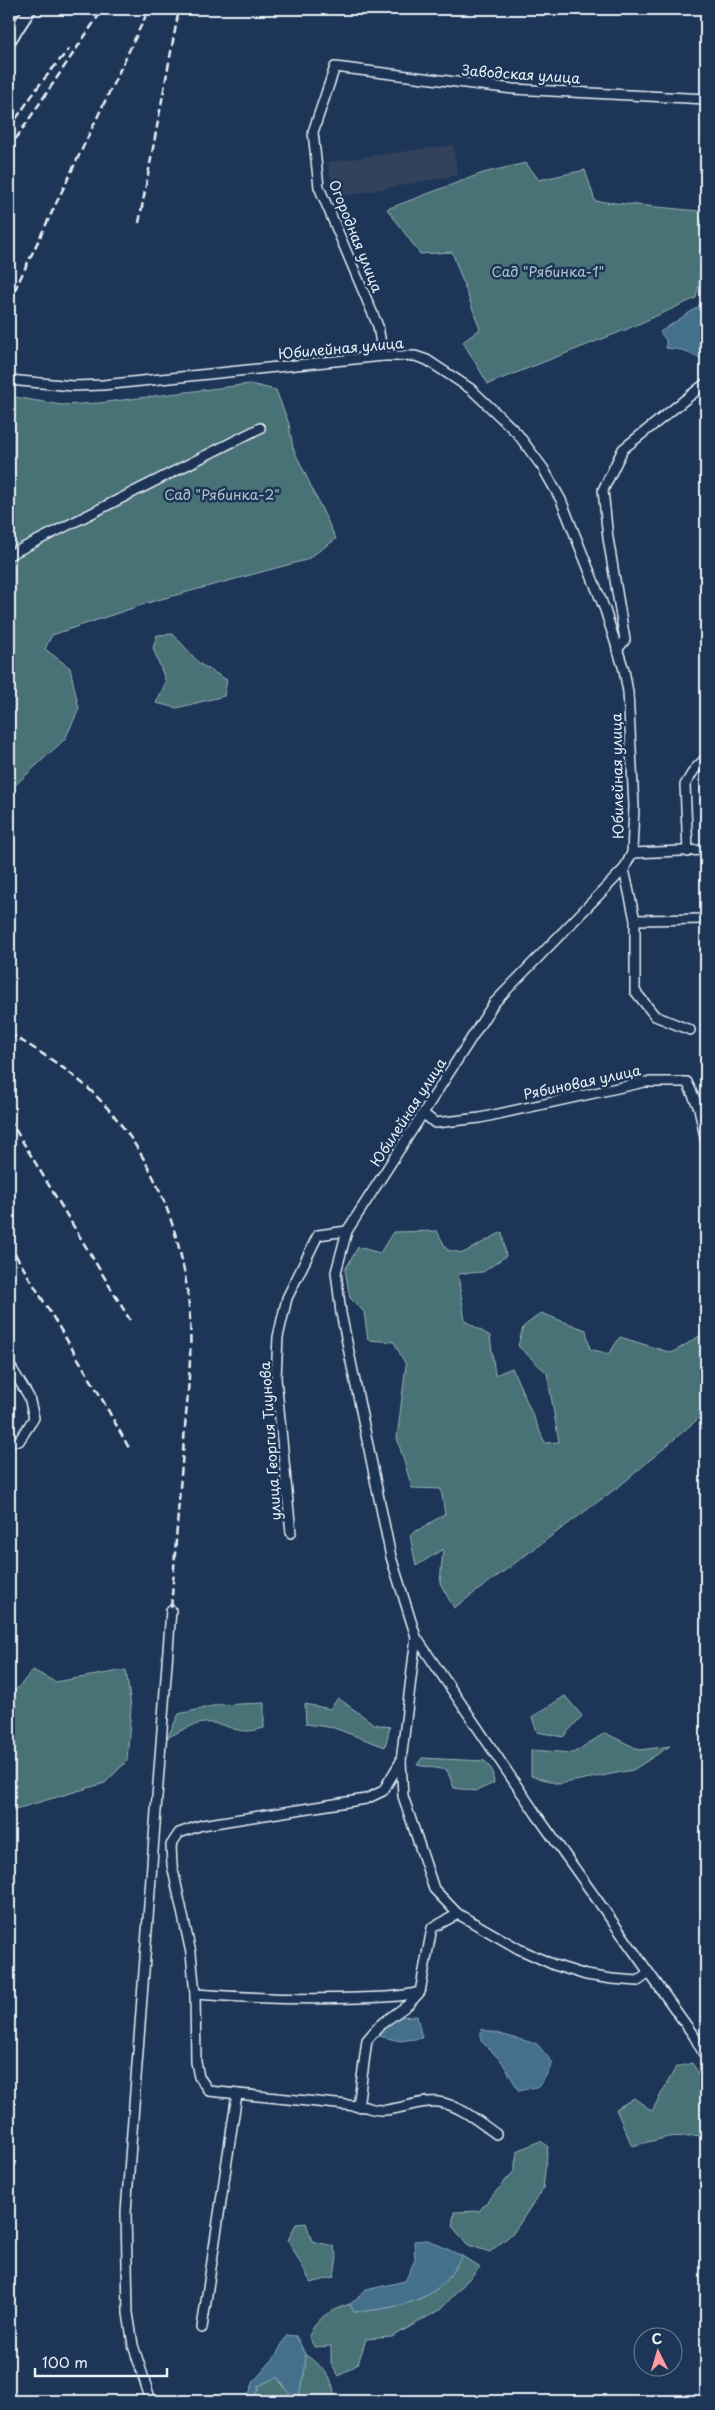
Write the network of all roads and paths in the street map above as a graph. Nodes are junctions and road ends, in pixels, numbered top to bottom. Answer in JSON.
{"nodes":[{"id":1,"x":30,"y":9,"type":"edge"},
{"id":2,"x":9,"y":41,"type":"edge"},
{"id":3,"x":335,"y":67,"type":"joint"},
{"id":4,"x":706,"y":99,"type":"edge"},
{"id":5,"x":382,"y":356,"type":"junction"},
{"id":6,"x":9,"y":380,"type":"edge"},
{"id":7,"x":706,"y":384,"type":"edge"},
{"id":8,"x":260,"y":428,"type":"dead end"},
{"id":9,"x":9,"y":555,"type":"edge"},
{"id":10,"x":618,"y":650,"type":"junction"},
{"id":11,"x":706,"y":758,"type":"edge"},
{"id":12,"x":706,"y":850,"type":"edge"},
{"id":13,"x":688,"y":852,"type":"junction"},
{"id":14,"x":632,"y":853,"type":"junction"},
{"id":15,"x":624,"y":869,"type":"junction"},
{"id":16,"x":706,"y":919,"type":"edge"},
{"id":17,"x":635,"y":920,"type":"junction"},
{"id":18,"x":690,"y":1030,"type":"dead end"},
{"id":19,"x":424,"y":1114,"type":"junction"},
{"id":20,"x":706,"y":1142,"type":"edge"},
{"id":21,"x":347,"y":1231,"type":"junction"},
{"id":22,"x":9,"y":1364,"type":"edge"},
{"id":23,"x":9,"y":1441,"type":"edge"},
{"id":24,"x":291,"y":1534,"type":"dead end"},
{"id":25,"x":171,"y":1610,"type":"dead end"},
{"id":26,"x":416,"y":1637,"type":"junction"},
{"id":27,"x":401,"y":1761,"type":"junction"},
{"id":28,"x":458,"y":1914,"type":"junction"},
{"id":29,"x":649,"y":1973,"type":"junction"},
{"id":30,"x":420,"y":1992,"type":"junction"},
{"id":31,"x":195,"y":1994,"type":"junction"},
{"id":32,"x":706,"y":2058,"type":"edge"},
{"id":33,"x":237,"y":2094,"type":"junction"},
{"id":34,"x":358,"y":2107,"type":"junction"},
{"id":35,"x":496,"y":2134,"type":"dead end"},
{"id":36,"x":202,"y":2328,"type":"dead end"},
{"id":37,"x":151,"y":2401,"type":"edge"}],
"edges":[{"from":1,"to":2,"type":"main road"},
{"from":3,"to":4,"type":"street","name":"Заводская улица"},
{"from":3,"to":5,"type":"street","name":"Огородная улица"},
{"from":5,"to":6,"type":"street","name":"Юбилейная улица"},
{"from":5,"to":10,"type":"street","name":"Юбилейная улица"},
{"from":7,"to":10,"type":"street"},
{"from":8,"to":9,"type":"street"},
{"from":10,"to":14,"type":"street","name":"Юбилейная улица"},
{"from":11,"to":13,"type":"street"},
{"from":12,"to":13,"type":"street"},
{"from":13,"to":14,"type":"street"},
{"from":14,"to":15,"type":"street","name":"Юбилейная улица"},
{"from":15,"to":17,"type":"street"},
{"from":15,"to":19,"type":"street","name":"Юбилейная улица"},
{"from":16,"to":17,"type":"street"},
{"from":17,"to":18,"type":"street"},
{"from":19,"to":20,"type":"street","name":"Рябиновая улица"},
{"from":19,"to":21,"type":"street","name":"Юбилейная улица"},
{"from":21,"to":24,"type":"street","name":"улица Георгия Тиунова"},
{"from":21,"to":26,"type":"street","name":"Юбилейная улица"},
{"from":22,"to":23,"type":"street"},
{"from":25,"to":37,"type":"street"},
{"from":26,"to":27,"type":"street"},
{"from":26,"to":29,"type":"street","name":"Юбилейная улица"},
{"from":27,"to":28,"type":"street"},
{"from":27,"to":31,"type":"street"},
{"from":28,"to":29,"type":"street"},
{"from":28,"to":30,"type":"street"},
{"from":29,"to":32,"type":"street","name":"Юбилейная улица"},
{"from":30,"to":31,"type":"street"},
{"from":30,"to":34,"type":"street"},
{"from":31,"to":33,"type":"street"},
{"from":33,"to":34,"type":"street"},
{"from":33,"to":36,"type":"street"},
{"from":34,"to":35,"type":"street"}]}
